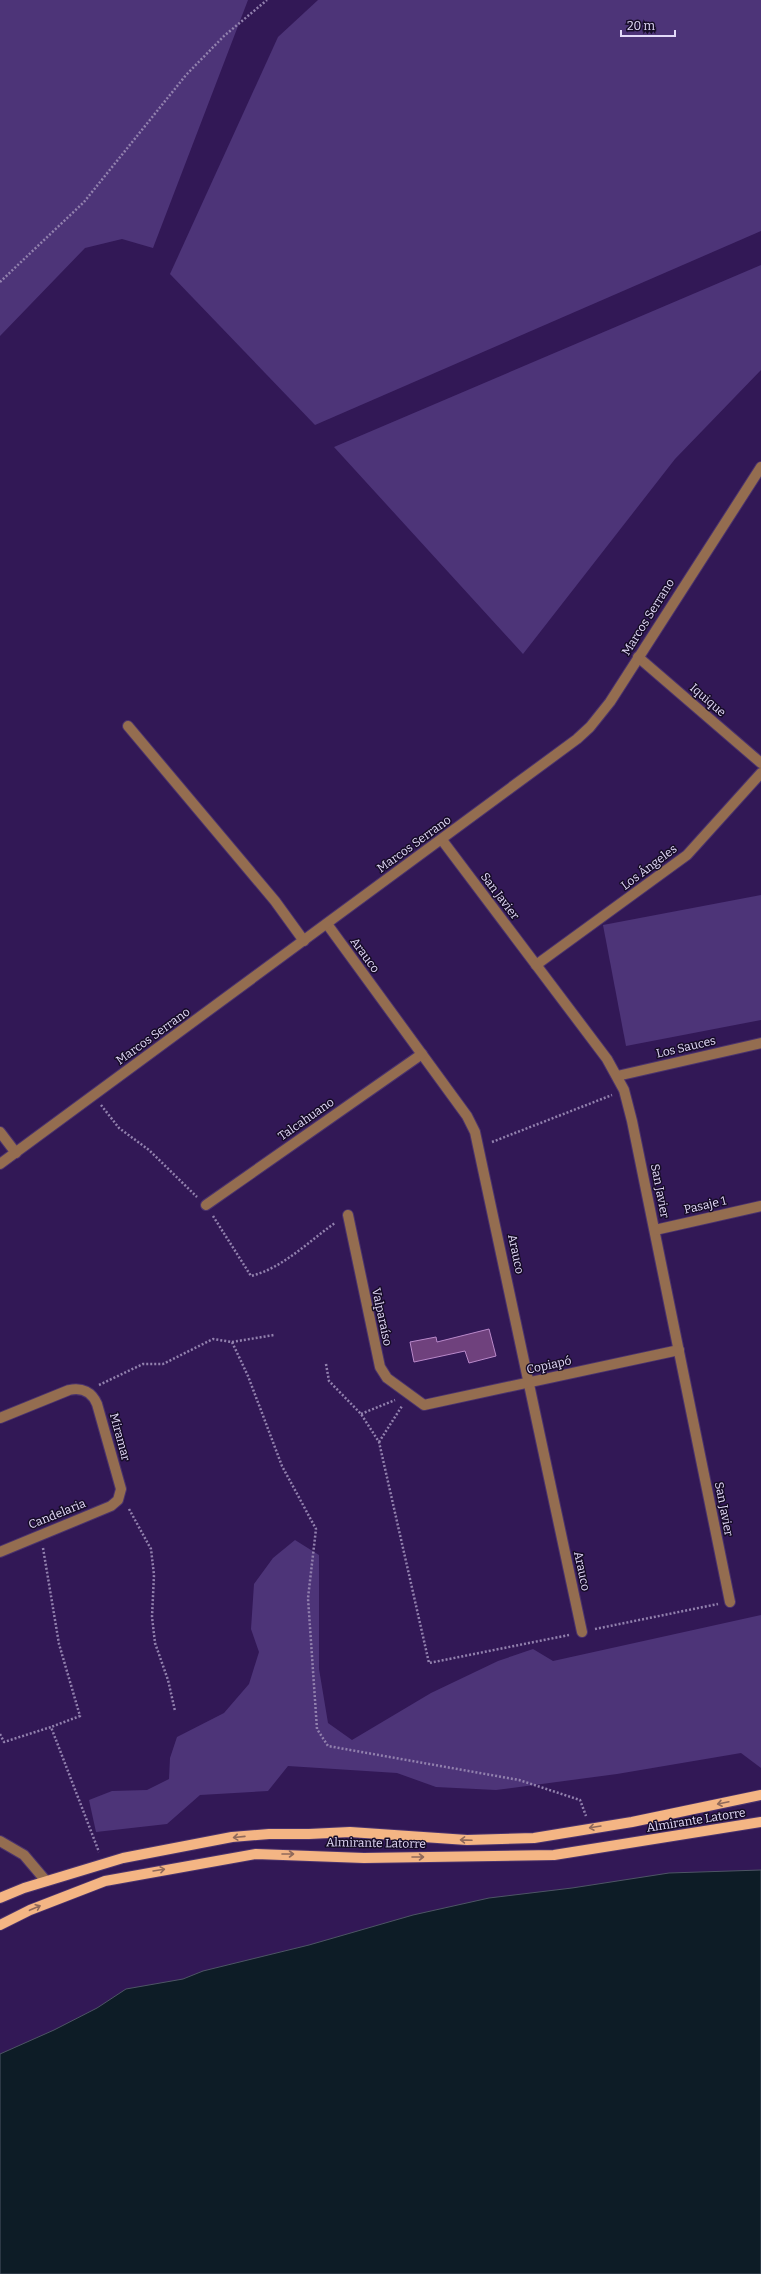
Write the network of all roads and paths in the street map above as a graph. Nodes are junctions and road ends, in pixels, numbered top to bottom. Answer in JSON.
{"nodes":[{"id":1,"x":267,"y":0,"type":"edge"},
{"id":2,"x":0,"y":282,"type":"edge"},
{"id":3,"x":761,"y":467,"type":"edge"},
{"id":4,"x":638,"y":657,"type":"junction"},
{"id":5,"x":128,"y":726,"type":"dead end"},
{"id":6,"x":761,"y":763,"type":"edge"},
{"id":7,"x":761,"y":773,"type":"edge"},
{"id":8,"x":442,"y":840,"type":"junction"},
{"id":9,"x":327,"y":924,"type":"junction"},
{"id":10,"x":304,"y":941,"type":"junction"},
{"id":11,"x":536,"y":965,"type":"junction"},
{"id":12,"x":761,"y":1043,"type":"edge"},
{"id":13,"x":422,"y":1054,"type":"junction"},
{"id":14,"x":617,"y":1076,"type":"junction"},
{"id":15,"x":624,"y":1090,"type":"junction"},
{"id":16,"x":0,"y":1132,"type":"edge"},
{"id":17,"x":480,"y":1147,"type":"junction"},
{"id":18,"x":16,"y":1153,"type":"junction"},
{"id":19,"x":0,"y":1164,"type":"edge"},
{"id":20,"x":206,"y":1205,"type":"dead end"},
{"id":21,"x":761,"y":1206,"type":"edge"},
{"id":22,"x":348,"y":1215,"type":"dead end"},
{"id":23,"x":655,"y":1230,"type":"junction"},
{"id":24,"x":274,"y":1335,"type":"dead end"},
{"id":25,"x":232,"y":1342,"type":"junction"},
{"id":26,"x":679,"y":1350,"type":"junction"},
{"id":27,"x":326,"y":1364,"type":"dead end"},
{"id":28,"x":529,"y":1382,"type":"junction"},
{"id":29,"x":86,"y":1391,"type":"junction"},
{"id":30,"x":410,"y":1394,"type":"junction"},
{"id":31,"x":424,"y":1405,"type":"joint"},
{"id":32,"x":360,"y":1414,"type":"junction"},
{"id":33,"x":0,"y":1418,"type":"edge"},
{"id":34,"x":379,"y":1442,"type":"junction"},
{"id":35,"x":120,"y":1495,"type":"junction"},
{"id":36,"x":41,"y":1534,"type":"junction"},
{"id":37,"x":0,"y":1552,"type":"edge"},
{"id":38,"x":730,"y":1602,"type":"joint"},
{"id":39,"x":582,"y":1632,"type":"junction"},
{"id":40,"x":175,"y":1711,"type":"dead end"},
{"id":41,"x":51,"y":1727,"type":"junction"},
{"id":42,"x":0,"y":1734,"type":"edge"},
{"id":43,"x":761,"y":1795,"type":"edge"},
{"id":44,"x":761,"y":1822,"type":"edge"},
{"id":45,"x":590,"y":1828,"type":"junction"},
{"id":46,"x":0,"y":1841,"type":"edge"},
{"id":47,"x":103,"y":1863,"type":"junction"},
{"id":48,"x":46,"y":1881,"type":"junction"},
{"id":49,"x":0,"y":1898,"type":"edge"},
{"id":50,"x":0,"y":1925,"type":"edge"}],
"edges":[{"from":1,"to":2,"type":"path"},
{"from":3,"to":4,"type":"street","name":"Marcos Serrano"},
{"from":4,"to":6,"type":"street","name":"Iquique"},
{"from":4,"to":8,"type":"street","name":"Marcos Serrano"},
{"from":5,"to":10,"type":"street"},
{"from":7,"to":11,"type":"street","name":"Los Ángeles"},
{"from":8,"to":9,"type":"street","name":"Marcos Serrano"},
{"from":8,"to":11,"type":"street","name":"San Javier"},
{"from":9,"to":10,"type":"street","name":"Marcos Serrano"},
{"from":9,"to":13,"type":"street","name":"Arauco"},
{"from":10,"to":18,"type":"street","name":"Marcos Serrano"},
{"from":11,"to":14,"type":"street","name":"San Javier"},
{"from":12,"to":14,"type":"street","name":"Los Sauces"},
{"from":13,"to":17,"type":"street","name":"Arauco"},
{"from":13,"to":20,"type":"street","name":"Talcahuano"},
{"from":14,"to":15,"type":"street","name":"San Javier"},
{"from":15,"to":17,"type":"path"},
{"from":15,"to":23,"type":"street","name":"San Javier"},
{"from":16,"to":18,"type":"street"},
{"from":17,"to":28,"type":"street","name":"Arauco"},
{"from":18,"to":19,"type":"street","name":"Marcos Serrano"},
{"from":21,"to":23,"type":"street","name":"Pasaje 1"},
{"from":22,"to":30,"type":"street","name":"Valparaíso"},
{"from":23,"to":26,"type":"street","name":"San Javier"},
{"from":24,"to":25,"type":"path"},
{"from":25,"to":29,"type":"path"},
{"from":25,"to":45,"type":"path"},
{"from":26,"to":28,"type":"street","name":"Copiapó"},
{"from":26,"to":38,"type":"street","name":"San Javier"},
{"from":27,"to":32,"type":"path"},
{"from":28,"to":31,"type":"street","name":"Copiapó"},
{"from":28,"to":39,"type":"street","name":"Arauco"},
{"from":29,"to":33,"type":"street"},
{"from":29,"to":35,"type":"street","name":"Miramar"},
{"from":30,"to":31,"type":"street","name":"Valparaíso"},
{"from":30,"to":32,"type":"path"},
{"from":30,"to":34,"type":"path"},
{"from":32,"to":34,"type":"path"},
{"from":34,"to":39,"type":"path"},
{"from":35,"to":36,"type":"street","name":"Candelaria"},
{"from":35,"to":40,"type":"path"},
{"from":36,"to":37,"type":"street","name":"Candelaria"},
{"from":36,"to":41,"type":"path"},
{"from":38,"to":39,"type":"path"},
{"from":41,"to":42,"type":"path"},
{"from":41,"to":47,"type":"path"},
{"from":43,"to":45,"type":"main road","name":"Almirante Latorre","one_way":true},
{"from":50,"to":44,"type":"main road","name":"Almirante Latorre","one_way":true},
{"from":45,"to":47,"type":"main road","name":"Almirante Latorre","one_way":true},
{"from":46,"to":48,"type":"street"},
{"from":47,"to":48,"type":"main road","name":"Almirante Latorre"},
{"from":48,"to":49,"type":"main road","name":"Almirante Latorre"}]}
